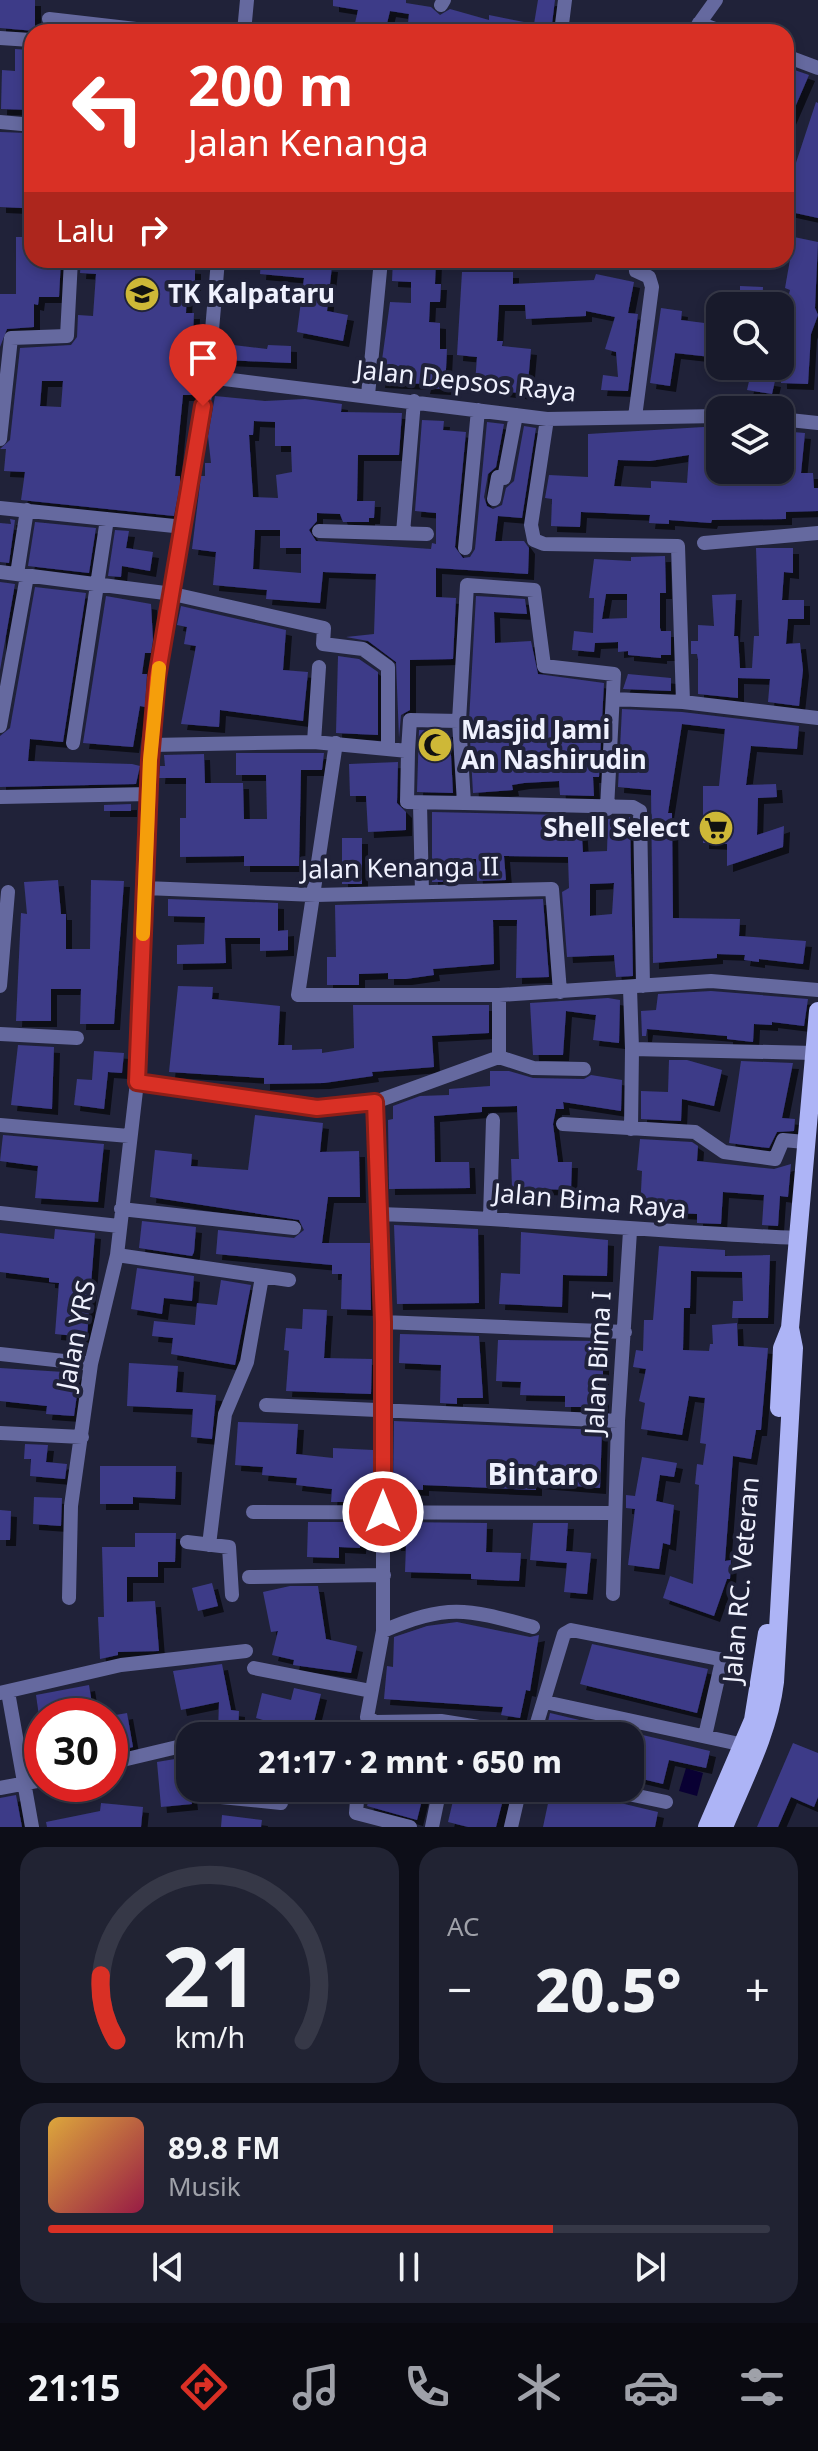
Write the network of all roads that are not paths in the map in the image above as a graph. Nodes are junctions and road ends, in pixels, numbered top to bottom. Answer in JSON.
{"nodes":[{"id":1,"x":247,"y":0,"type":"edge"},
{"id":2,"x":565,"y":0,"type":"edge"},
{"id":3,"x":716,"y":0,"type":"edge"},
{"id":4,"x":49,"y":19,"type":"dead end"},
{"id":5,"x":92,"y":24,"type":"edge"},
{"id":6,"x":245,"y":24,"type":"edge"},
{"id":7,"x":562,"y":24,"type":"edge"},
{"id":8,"x":699,"y":24,"type":"edge"},
{"id":9,"x":0,"y":38,"type":"edge"},
{"id":10,"x":24,"y":40,"type":"edge"},
{"id":11,"x":794,"y":59,"type":"edge"},
{"id":12,"x":818,"y":68,"type":"edge"},
{"id":13,"x":0,"y":122,"type":"edge"},
{"id":14,"x":22,"y":124,"type":"dead end"},
{"id":15,"x":70,"y":268,"type":"edge"},
{"id":16,"x":217,"y":268,"type":"edge"},
{"id":17,"x":380,"y":268,"type":"edge"},
{"id":18,"x":636,"y":268,"type":"edge"},
{"id":19,"x":208,"y":377,"type":"junction"},
{"id":20,"x":368,"y":395,"type":"junction"},
{"id":21,"x":414,"y":401,"type":"junction"},
{"id":22,"x":478,"y":410,"type":"junction"},
{"id":23,"x":516,"y":415,"type":"junction"},
{"id":24,"x":706,"y":416,"type":"edge"},
{"id":25,"x":635,"y":417,"type":"junction"},
{"id":26,"x":547,"y":419,"type":"junction"},
{"id":27,"x":794,"y":420,"type":"edge"},
{"id":28,"x":818,"y":423,"type":"edge"},
{"id":29,"x":0,"y":439,"type":"edge"},
{"id":30,"x":494,"y":499,"type":"dead end"},
{"id":31,"x":0,"y":508,"type":"edge"},
{"id":32,"x":27,"y":510,"type":"junction"},
{"id":33,"x":107,"y":519,"type":"junction"},
{"id":34,"x":184,"y":527,"type":"junction"},
{"id":35,"x":319,"y":531,"type":"dead end"},
{"id":36,"x":403,"y":533,"type":"junction"},
{"id":37,"x":818,"y":533,"type":"edge"},
{"id":38,"x":427,"y":534,"type":"dead end"},
{"id":39,"x":704,"y":543,"type":"dead end"},
{"id":40,"x":465,"y":548,"type":"dead end"},
{"id":41,"x":0,"y":572,"type":"edge"},
{"id":42,"x":22,"y":575,"type":"junction"},
{"id":43,"x":96,"y":586,"type":"junction"},
{"id":44,"x":168,"y":593,"type":"junction"},
{"id":45,"x":319,"y":667,"type":"dead end"},
{"id":46,"x":613,"y":699,"type":"junction"},
{"id":47,"x":683,"y":702,"type":"junction"},
{"id":48,"x":818,"y":718,"type":"edge"},
{"id":49,"x":459,"y":721,"type":"junction"},
{"id":50,"x":0,"y":726,"type":"edge"},
{"id":51,"x":314,"y":742,"type":"junction"},
{"id":52,"x":73,"y":743,"type":"dead end"},
{"id":53,"x":336,"y":743,"type":"junction"},
{"id":54,"x":151,"y":745,"type":"junction"},
{"id":55,"x":388,"y":748,"type":"junction"},
{"id":56,"x":408,"y":751,"type":"junction"},
{"id":57,"x":149,"y":794,"type":"junction"},
{"id":58,"x":0,"y":797,"type":"edge"},
{"id":59,"x":464,"y":803,"type":"junction"},
{"id":60,"x":420,"y":804,"type":"junction"},
{"id":61,"x":607,"y":809,"type":"junction"},
{"id":62,"x":145,"y":888,"type":"junction"},
{"id":63,"x":8,"y":892,"type":"dead end"},
{"id":64,"x":422,"y":892,"type":"junction"},
{"id":65,"x":316,"y":895,"type":"junction"},
{"id":66,"x":2,"y":944,"type":"edge"},
{"id":67,"x":0,"y":986,"type":"edge"},
{"id":68,"x":637,"y":987,"type":"junction"},
{"id":69,"x":818,"y":990,"type":"edge"},
{"id":70,"x":560,"y":992,"type":"junction"},
{"id":71,"x":499,"y":995,"type":"junction"},
{"id":72,"x":818,"y":1011,"type":"edge"},
{"id":73,"x":0,"y":1034,"type":"edge"},
{"id":74,"x":77,"y":1038,"type":"dead end"},
{"id":75,"x":632,"y":1049,"type":"junction"},
{"id":76,"x":814,"y":1053,"type":"junction"},
{"id":77,"x":499,"y":1057,"type":"junction"},
{"id":78,"x":584,"y":1069,"type":"dead end"},
{"id":79,"x":137,"y":1082,"type":"junction"},
{"id":80,"x":375,"y":1102,"type":"junction"},
{"id":81,"x":493,"y":1120,"type":"dead end"},
{"id":82,"x":563,"y":1124,"type":"dead end"},
{"id":83,"x":0,"y":1125,"type":"edge"},
{"id":84,"x":631,"y":1129,"type":"junction"},
{"id":85,"x":129,"y":1136,"type":"junction"},
{"id":86,"x":805,"y":1142,"type":"junction"},
{"id":87,"x":121,"y":1209,"type":"junction"},
{"id":88,"x":0,"y":1213,"type":"edge"},
{"id":89,"x":380,"y":1214,"type":"junction"},
{"id":90,"x":490,"y":1217,"type":"junction"},
{"id":91,"x":119,"y":1226,"type":"junction"},
{"id":92,"x":294,"y":1228,"type":"dead end"},
{"id":93,"x":630,"y":1231,"type":"junction"},
{"id":94,"x":797,"y":1238,"type":"junction"},
{"id":95,"x":117,"y":1255,"type":"junction"},
{"id":96,"x":262,"y":1277,"type":"junction"},
{"id":97,"x":289,"y":1280,"type":"dead end"},
{"id":98,"x":383,"y":1322,"type":"junction"},
{"id":99,"x":625,"y":1332,"type":"junction"},
{"id":100,"x":0,"y":1354,"type":"edge"},
{"id":101,"x":91,"y":1364,"type":"junction"},
{"id":102,"x":266,"y":1405,"type":"dead end"},
{"id":103,"x":383,"y":1410,"type":"junction"},
{"id":104,"x":618,"y":1421,"type":"junction"},
{"id":105,"x":0,"y":1433,"type":"edge"},
{"id":106,"x":82,"y":1437,"type":"junction"},
{"id":107,"x":253,"y":1512,"type":"dead end"},
{"id":108,"x":383,"y":1512,"type":"junction"},
{"id":109,"x":615,"y":1513,"type":"junction"},
{"id":110,"x":187,"y":1542,"type":"dead end"},
{"id":111,"x":209,"y":1545,"type":"junction"},
{"id":112,"x":384,"y":1575,"type":"junction"},
{"id":113,"x":249,"y":1577,"type":"dead end"},
{"id":114,"x":613,"y":1594,"type":"dead end"},
{"id":115,"x":232,"y":1595,"type":"dead end"},
{"id":116,"x":69,"y":1598,"type":"dead end"},
{"id":117,"x":533,"y":1627,"type":"dead end"},
{"id":118,"x":383,"y":1631,"type":"junction"},
{"id":119,"x":773,"y":1631,"type":"junction"},
{"id":120,"x":246,"y":1651,"type":"dead end"},
{"id":121,"x":254,"y":1668,"type":"dead end"},
{"id":122,"x":371,"y":1691,"type":"junction"},
{"id":123,"x":4,"y":1693,"type":"edge"},
{"id":124,"x":545,"y":1702,"type":"junction"},
{"id":125,"x":381,"y":1722,"type":"edge"},
{"id":126,"x":381,"y":1722,"type":"edge"},
{"id":127,"x":447,"y":1722,"type":"edge"},
{"id":128,"x":538,"y":1722,"type":"edge"},
{"id":129,"x":705,"y":1736,"type":"junction"},
{"id":130,"x":744,"y":1745,"type":"junction"},
{"id":131,"x":176,"y":1747,"type":"edge"},
{"id":132,"x":128,"y":1759,"type":"edge"},
{"id":133,"x":24,"y":1780,"type":"edge"},
{"id":134,"x":24,"y":1784,"type":"edge"},
{"id":135,"x":0,"y":1788,"type":"edge"},
{"id":136,"x":644,"y":1797,"type":"edge"},
{"id":137,"x":28,"y":1802,"type":"edge"},
{"id":138,"x":271,"y":1802,"type":"edge"},
{"id":139,"x":357,"y":1802,"type":"edge"},
{"id":140,"x":437,"y":1802,"type":"edge"},
{"id":141,"x":517,"y":1802,"type":"edge"},
{"id":142,"x":666,"y":1802,"type":"dead end"},
{"id":143,"x":281,"y":1803,"type":"dead end"},
{"id":144,"x":32,"y":1827,"type":"edge"},
{"id":145,"x":410,"y":1827,"type":"edge"},
{"id":146,"x":432,"y":1827,"type":"edge"},
{"id":147,"x":511,"y":1827,"type":"edge"},
{"id":148,"x":707,"y":1827,"type":"edge"},
{"id":149,"x":724,"y":1827,"type":"edge"}],
"edges":[{"from":1,"to":6,"type":"street"},
{"from":2,"to":7,"type":"street"},
{"from":3,"to":8,"type":"street"},
{"from":4,"to":5,"type":"street"},
{"from":9,"to":10,"type":"street"},
{"from":11,"to":12,"type":"street"},
{"from":13,"to":14,"type":"street"},
{"from":15,"to":29,"type":"street"},
{"from":16,"to":19,"type":"street","name":"Jalan YRS"},
{"from":17,"to":20,"type":"street"},
{"from":18,"to":25,"type":"street"},
{"from":19,"to":20,"type":"street","name":"Jalan Depsos Raya"},
{"from":19,"to":34,"type":"street","name":"Jalan YRS"},
{"from":20,"to":21,"type":"street","name":"Jalan Depsos Raya"},
{"from":21,"to":22,"type":"street","name":"Jalan Depsos Raya"},
{"from":21,"to":36,"type":"street"},
{"from":22,"to":23,"type":"street","name":"Jalan Depsos Raya"},
{"from":22,"to":40,"type":"street"},
{"from":23,"to":26,"type":"street","name":"Jalan Depsos Raya"},
{"from":23,"to":30,"type":"street"},
{"from":24,"to":25,"type":"street","name":"Jalan Depsos Raya"},
{"from":25,"to":26,"type":"street","name":"Jalan Depsos Raya"},
{"from":26,"to":47,"type":"street"},
{"from":27,"to":28,"type":"street"},
{"from":31,"to":32,"type":"street"},
{"from":32,"to":33,"type":"street"},
{"from":32,"to":42,"type":"street"},
{"from":33,"to":34,"type":"street"},
{"from":33,"to":43,"type":"street"},
{"from":34,"to":44,"type":"street","name":"Jalan YRS"},
{"from":35,"to":36,"type":"street"},
{"from":36,"to":38,"type":"street"},
{"from":37,"to":39,"type":"street"},
{"from":41,"to":42,"type":"street"},
{"from":42,"to":43,"type":"street"},
{"from":42,"to":50,"type":"street"},
{"from":43,"to":44,"type":"street"},
{"from":43,"to":52,"type":"street"},
{"from":44,"to":54,"type":"street","name":"Jalan YRS"},
{"from":44,"to":55,"type":"street"},
{"from":45,"to":51,"type":"street"},
{"from":46,"to":47,"type":"street"},
{"from":46,"to":49,"type":"street"},
{"from":46,"to":61,"type":"street"},
{"from":47,"to":48,"type":"street"},
{"from":49,"to":56,"type":"street"},
{"from":49,"to":59,"type":"street"},
{"from":51,"to":53,"type":"street"},
{"from":51,"to":54,"type":"street"},
{"from":53,"to":55,"type":"street"},
{"from":53,"to":65,"type":"street"},
{"from":54,"to":57,"type":"street","name":"Jalan YRS"},
{"from":55,"to":56,"type":"street"},
{"from":56,"to":60,"type":"street"},
{"from":57,"to":58,"type":"street"},
{"from":57,"to":62,"type":"street","name":"Jalan YRS"},
{"from":59,"to":60,"type":"street"},
{"from":59,"to":61,"type":"street"},
{"from":60,"to":64,"type":"street"},
{"from":61,"to":68,"type":"street"},
{"from":62,"to":65,"type":"street","name":"Jalan Kenanga II"},
{"from":62,"to":79,"type":"street","name":"Jalan YRS"},
{"from":63,"to":66,"type":"street"},
{"from":64,"to":65,"type":"street","name":"Jalan Kenanga II"},
{"from":64,"to":70,"type":"street","name":"Jalan Kenanga II"},
{"from":65,"to":71,"type":"street"},
{"from":66,"to":67,"type":"street"},
{"from":68,"to":69,"type":"street"},
{"from":68,"to":70,"type":"street"},
{"from":68,"to":75,"type":"street"},
{"from":70,"to":71,"type":"street"},
{"from":71,"to":77,"type":"street"},
{"from":72,"to":76,"type":"main road","name":"Jalan RC. Veteran"},
{"from":73,"to":74,"type":"street"},
{"from":75,"to":76,"type":"street"},
{"from":75,"to":84,"type":"street"},
{"from":76,"to":86,"type":"main road","name":"Jalan RC. Veteran"},
{"from":77,"to":78,"type":"street"},
{"from":77,"to":80,"type":"street"},
{"from":79,"to":80,"type":"street"},
{"from":79,"to":85,"type":"street","name":"Jalan YRS"},
{"from":80,"to":89,"type":"street"},
{"from":81,"to":90,"type":"street"},
{"from":82,"to":84,"type":"street"},
{"from":83,"to":85,"type":"street"},
{"from":84,"to":86,"type":"street"},
{"from":85,"to":87,"type":"street","name":"Jalan YRS"},
{"from":86,"to":94,"type":"main road","name":"Jalan RC. Veteran"},
{"from":87,"to":91,"type":"street","name":"Jalan YRS"},
{"from":87,"to":92,"type":"street"},
{"from":88,"to":91,"type":"street"},
{"from":89,"to":90,"type":"street","name":"Jalan Bima Raya"},
{"from":89,"to":98,"type":"street"},
{"from":90,"to":93,"type":"street","name":"Jalan Bima Raya"},
{"from":91,"to":95,"type":"street","name":"Jalan YRS"},
{"from":93,"to":94,"type":"street","name":"Jalan Bima Raya"},
{"from":93,"to":99,"type":"street","name":"Jalan Bima I"},
{"from":94,"to":119,"type":"main road","name":"Jalan RC. Veteran"},
{"from":95,"to":96,"type":"street"},
{"from":95,"to":101,"type":"street","name":"Jalan YRS"},
{"from":96,"to":97,"type":"street"},
{"from":96,"to":111,"type":"street"},
{"from":98,"to":99,"type":"street"},
{"from":98,"to":103,"type":"street"},
{"from":99,"to":104,"type":"street","name":"Jalan Bima I"},
{"from":100,"to":101,"type":"street"},
{"from":101,"to":106,"type":"street","name":"Jalan YRS"},
{"from":102,"to":103,"type":"street"},
{"from":103,"to":104,"type":"street"},
{"from":103,"to":108,"type":"street"},
{"from":104,"to":109,"type":"street","name":"Jalan Bima I"},
{"from":105,"to":106,"type":"street"},
{"from":106,"to":116,"type":"street","name":"Jalan YRS"},
{"from":107,"to":108,"type":"street"},
{"from":108,"to":109,"type":"street"},
{"from":108,"to":112,"type":"street"},
{"from":109,"to":114,"type":"street","name":"Jalan Bima I"},
{"from":110,"to":111,"type":"street"},
{"from":111,"to":115,"type":"street"},
{"from":112,"to":113,"type":"street"},
{"from":112,"to":118,"type":"street"},
{"from":117,"to":118,"type":"street"},
{"from":118,"to":122,"type":"street"},
{"from":119,"to":130,"type":"main road","name":"Jalan RC. Veteran"},
{"from":119,"to":149,"type":"main road","name":"Jalan RC. Veteran"},
{"from":120,"to":123,"type":"street"},
{"from":121,"to":122,"type":"street"},
{"from":122,"to":125,"type":"street"},
{"from":123,"to":133,"type":"street"},
{"from":124,"to":128,"type":"street"},
{"from":124,"to":129,"type":"street"},
{"from":124,"to":129,"type":"street"},
{"from":126,"to":127,"type":"street"},
{"from":129,"to":130,"type":"street"},
{"from":130,"to":148,"type":"main road","name":"Jalan RC. Veteran"},
{"from":131,"to":132,"type":"street"},
{"from":134,"to":135,"type":"street"},
{"from":136,"to":142,"type":"street"},
{"from":137,"to":144,"type":"street"},
{"from":138,"to":143,"type":"street"},
{"from":139,"to":145,"type":"street"},
{"from":140,"to":146,"type":"street"},
{"from":141,"to":147,"type":"street"}]}
